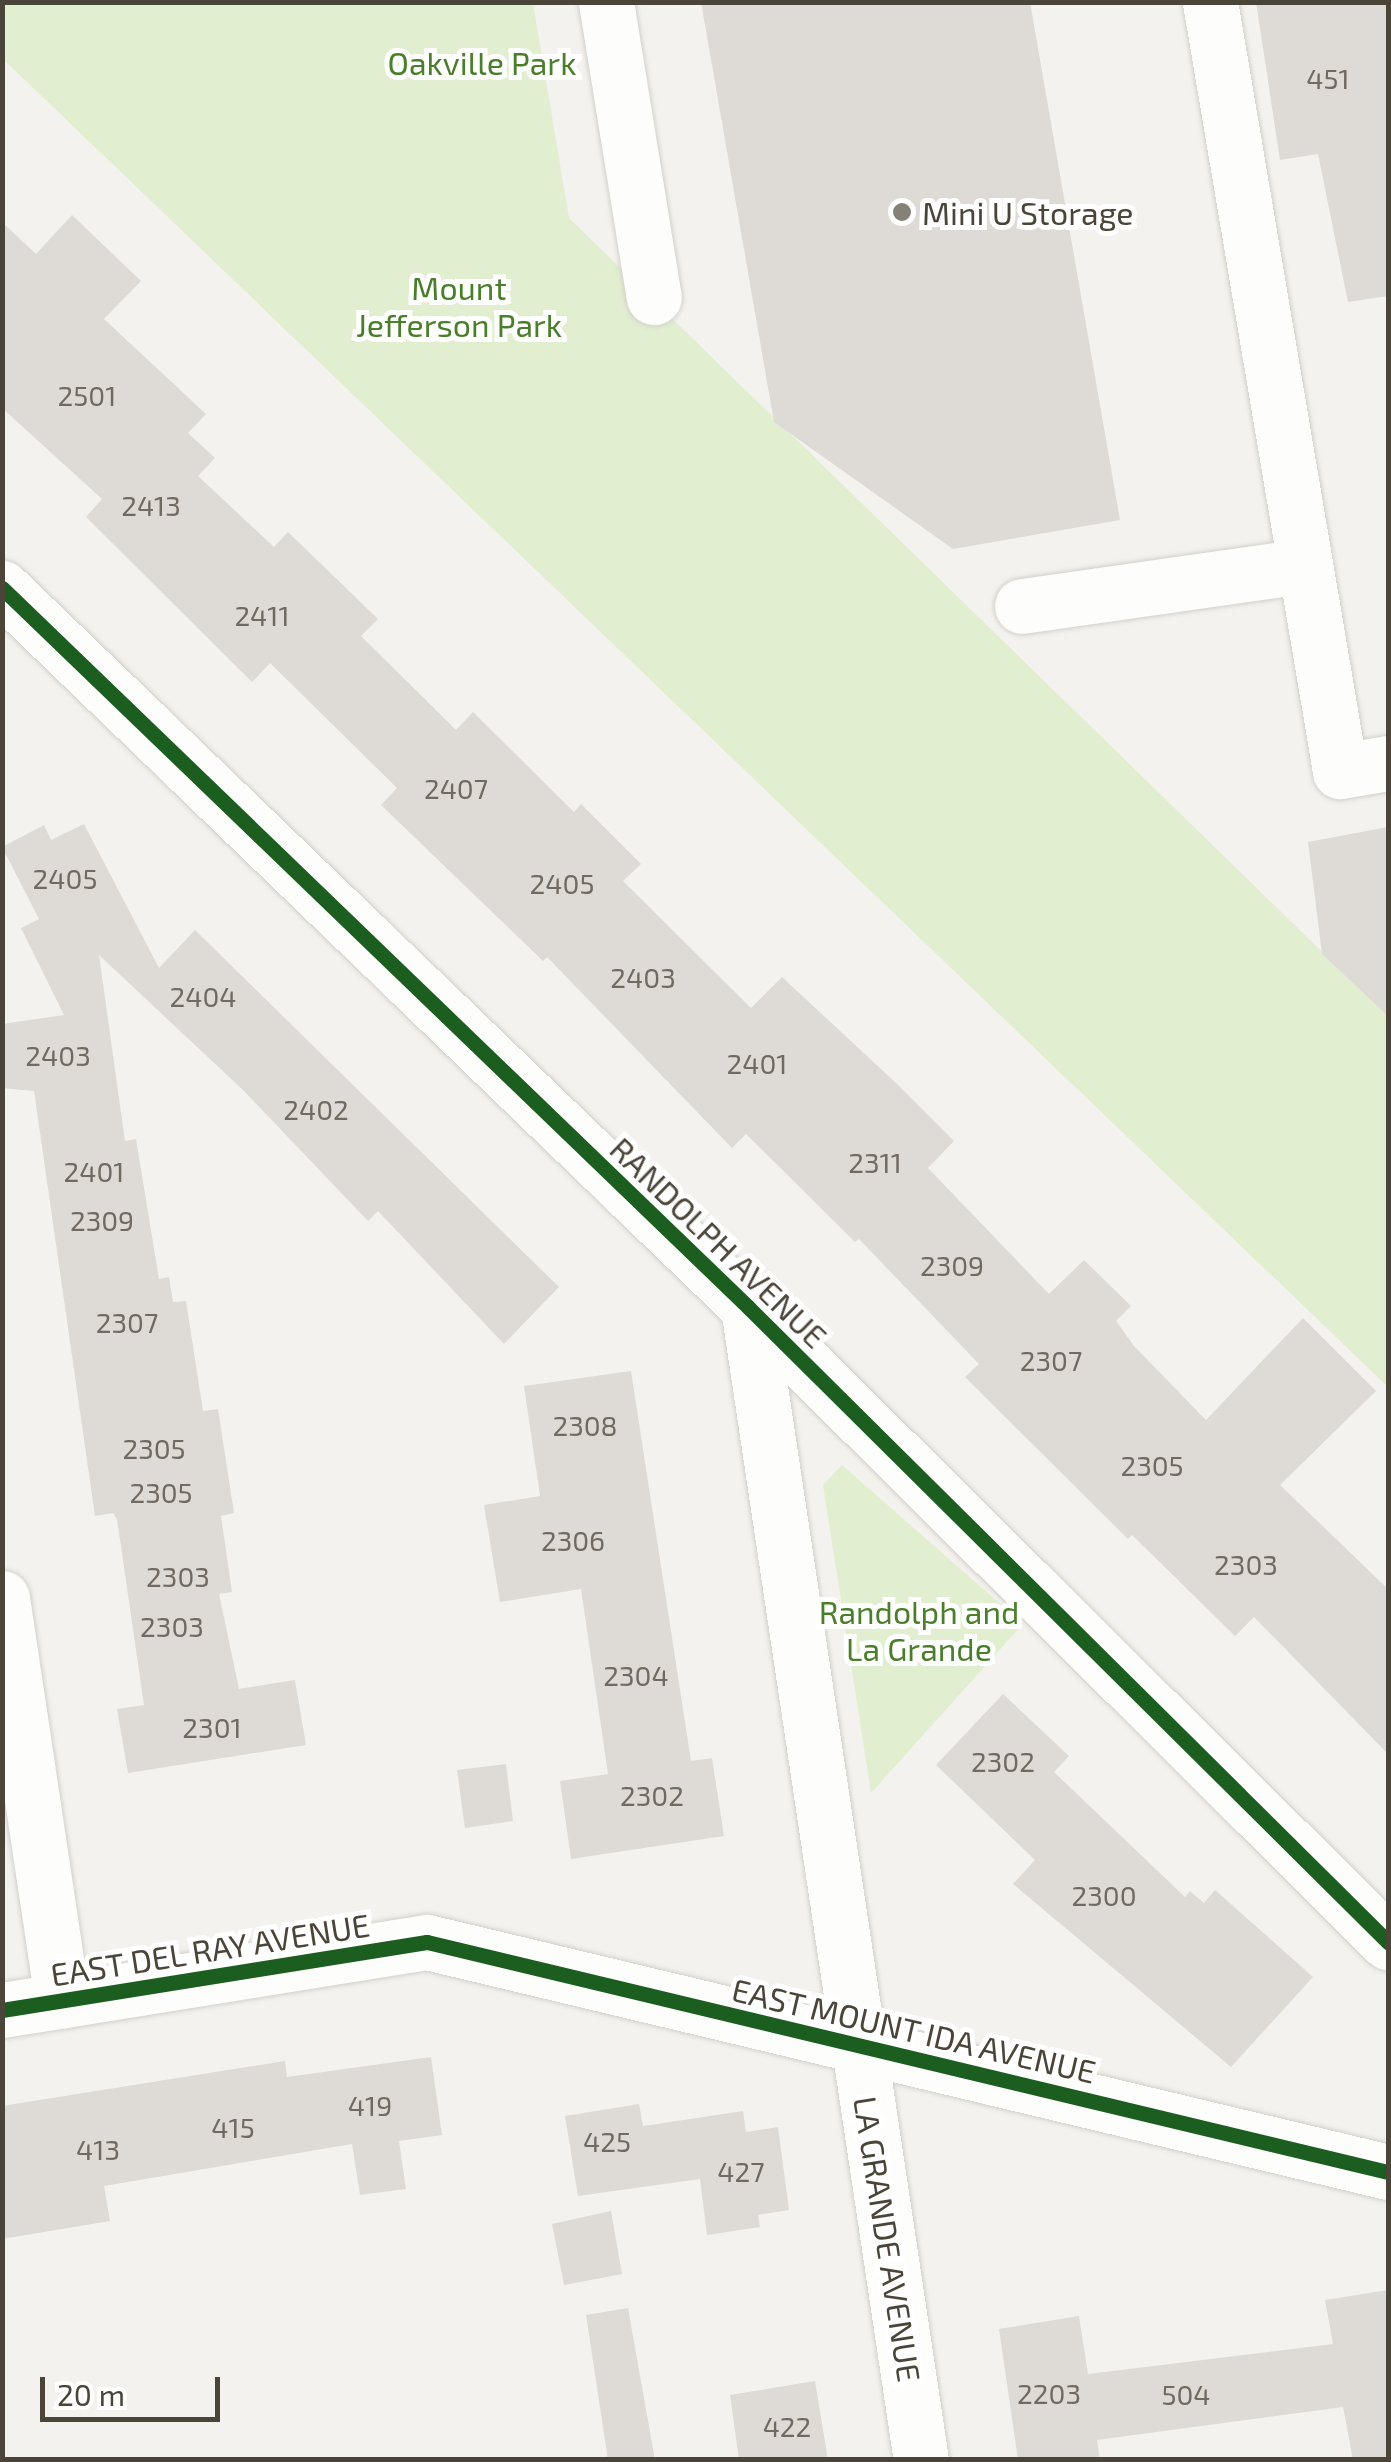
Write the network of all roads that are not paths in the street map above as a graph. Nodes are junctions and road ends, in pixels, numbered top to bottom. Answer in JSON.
{"nodes":[{"id":1,"x":606,"y":2,"type":"edge"},
{"id":2,"x":1210,"y":2,"type":"edge"},
{"id":3,"x":654,"y":297,"type":"dead end"},
{"id":4,"x":1302,"y":566,"type":"junction"},
{"id":5,"x":2,"y":588,"type":"edge"},
{"id":6,"x":1022,"y":606,"type":"dead end"},
{"id":7,"x":1364,"y":767,"type":"edge"},
{"id":8,"x":748,"y":1307,"type":"junction"},
{"id":9,"x":2,"y":1598,"type":"edge"},
{"id":10,"x":427,"y":1942,"type":"joint"},
{"id":11,"x":1388,"y":1942,"type":"edge"},
{"id":12,"x":62,"y":2001,"type":"junction"},
{"id":13,"x":2,"y":2010,"type":"edge"},
{"id":14,"x":860,"y":2046,"type":"junction"},
{"id":15,"x":1388,"y":2172,"type":"edge"},
{"id":16,"x":921,"y":2460,"type":"edge"}],
"edges":[{"from":1,"to":3,"type":"street"},
{"from":2,"to":4,"type":"street"},
{"from":4,"to":6,"type":"street"},
{"from":4,"to":7,"type":"street"},
{"from":5,"to":8,"type":"street","name":"RANDOLPH AVENUE"},
{"from":8,"to":11,"type":"street","name":"RANDOLPH AVENUE"},
{"from":8,"to":14,"type":"street","name":"LA GRANDE AVENUE"},
{"from":9,"to":12,"type":"street"},
{"from":10,"to":12,"type":"street","name":"EAST DEL RAY AVENUE"},
{"from":10,"to":14,"type":"street","name":"EAST MOUNT IDA AVENUE"},
{"from":12,"to":13,"type":"street","name":"EAST DEL RAY AVENUE"},
{"from":14,"to":15,"type":"street","name":"EAST MOUNT IDA AVENUE"},
{"from":14,"to":16,"type":"street","name":"LA GRANDE AVENUE"}]}
